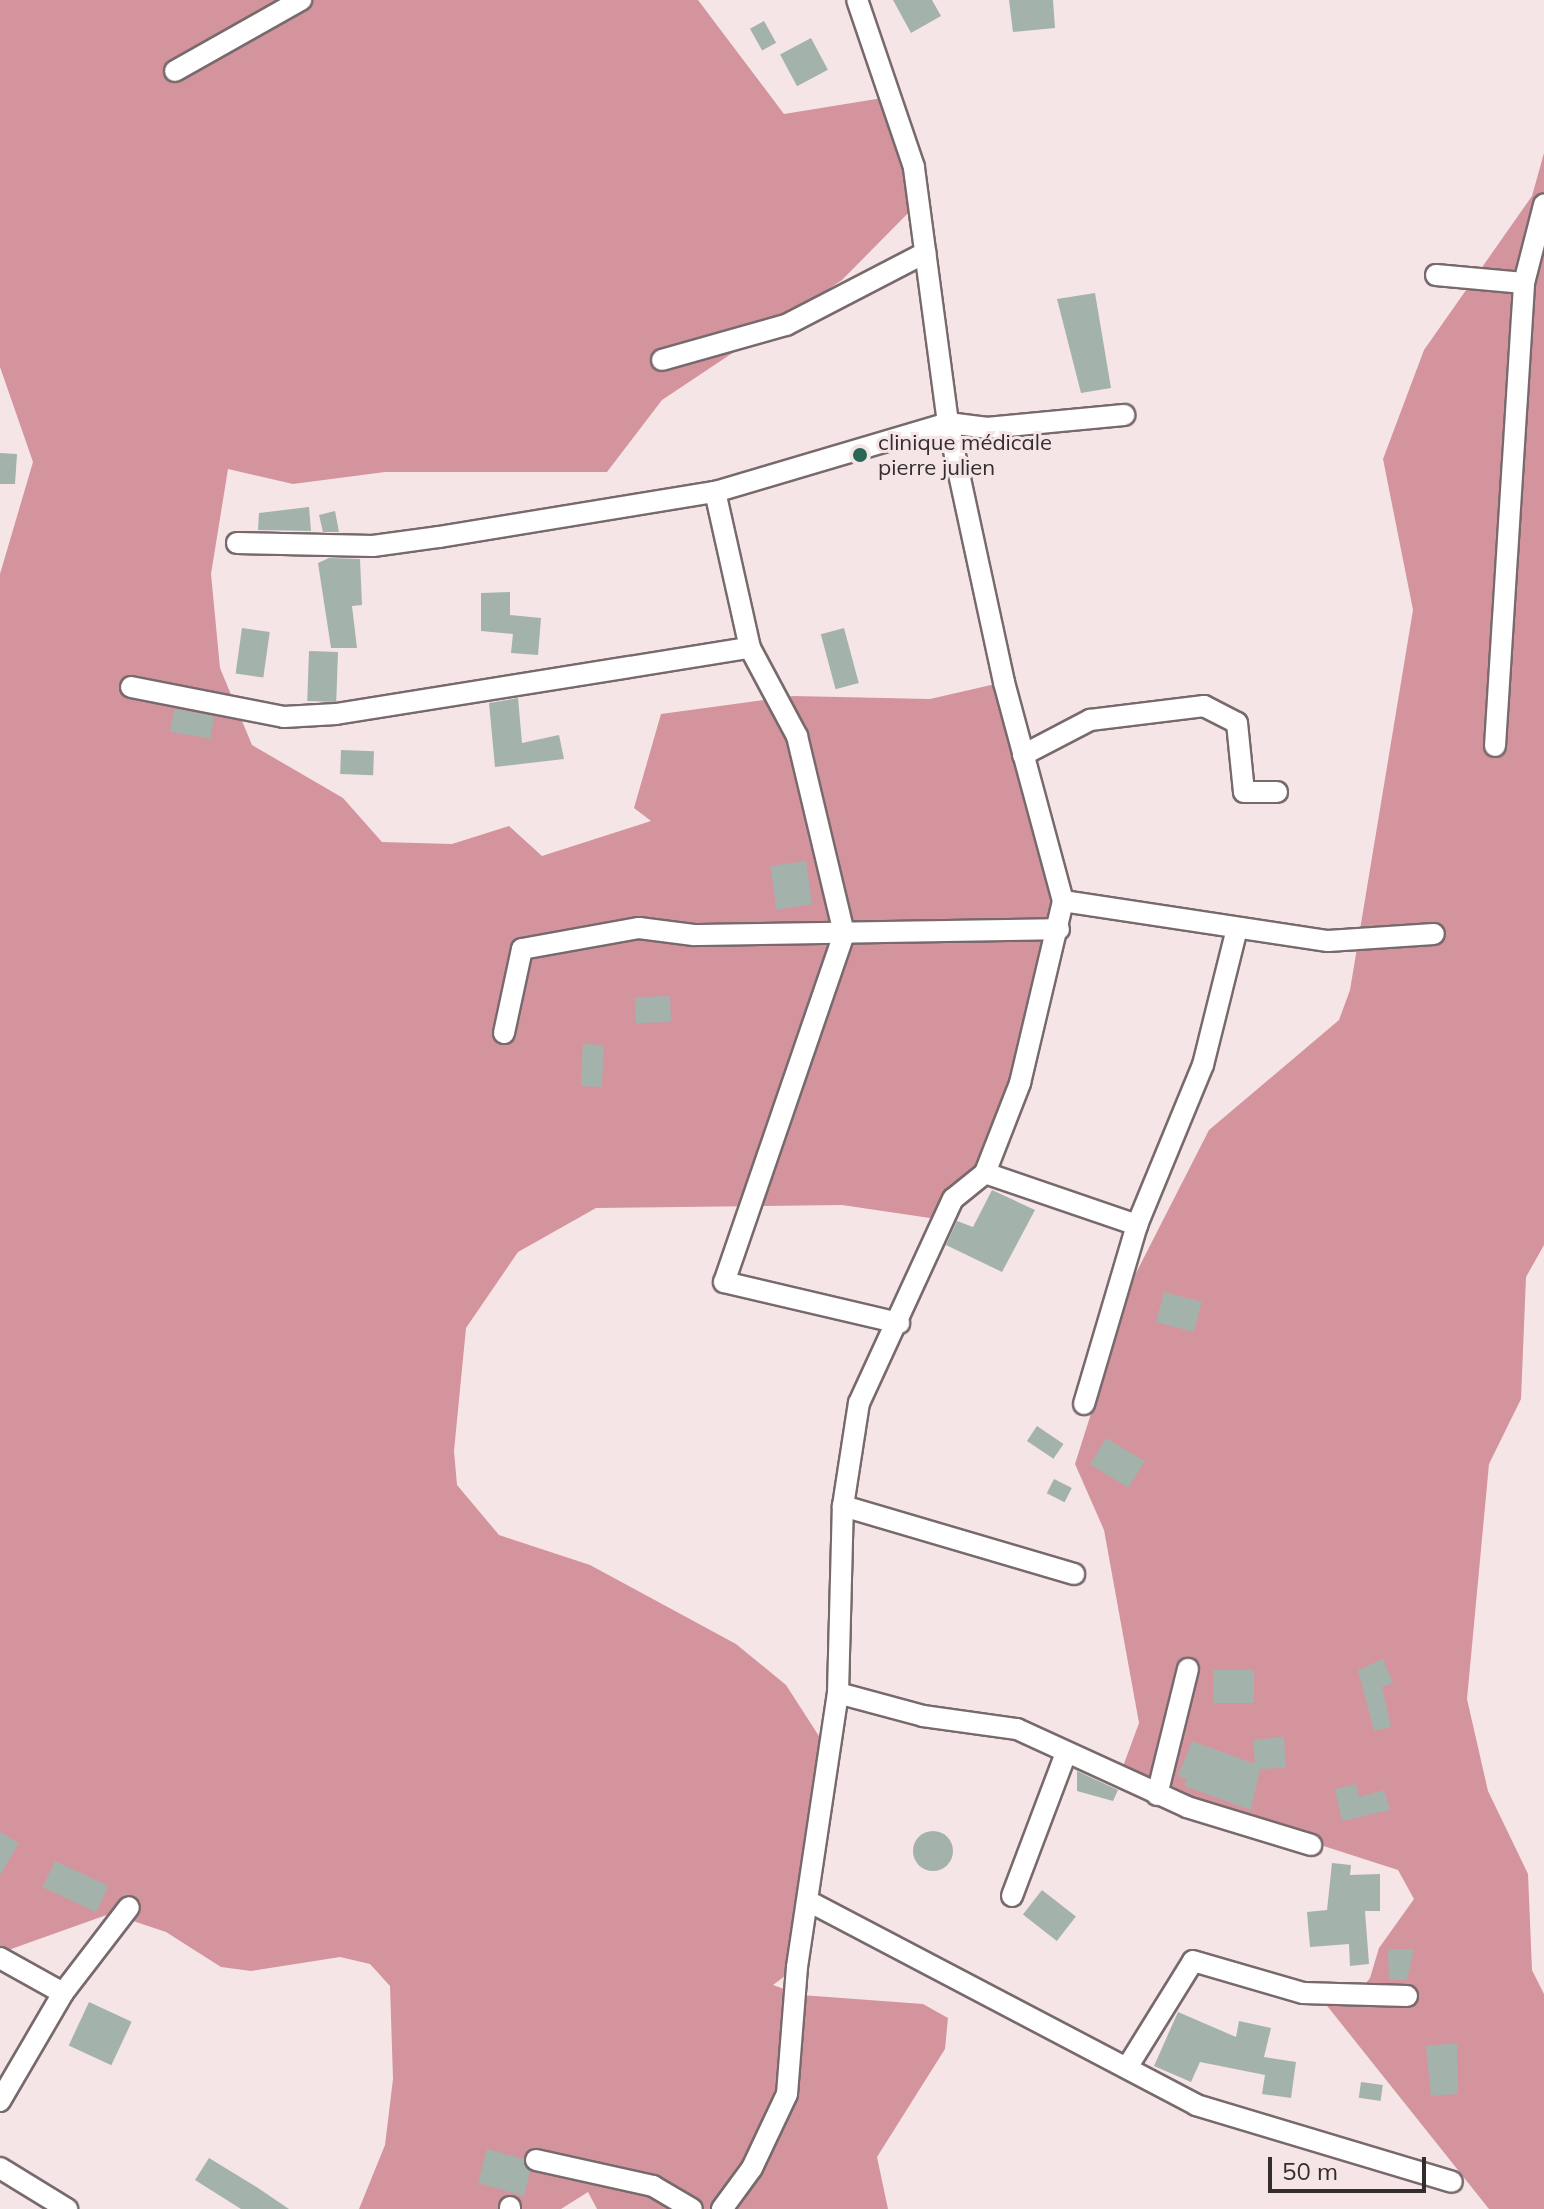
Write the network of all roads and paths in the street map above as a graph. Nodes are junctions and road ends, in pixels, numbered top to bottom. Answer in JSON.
{"nodes":[{"id":1,"x":301,"y":0,"type":"edge"},
{"id":2,"x":857,"y":0,"type":"edge"},
{"id":3,"x":175,"y":71,"type":"dead end"},
{"id":4,"x":1544,"y":205,"type":"edge"},
{"id":5,"x":925,"y":253,"type":"junction"},
{"id":6,"x":1436,"y":275,"type":"dead end"},
{"id":7,"x":1524,"y":283,"type":"junction"},
{"id":8,"x":662,"y":360,"type":"dead end"},
{"id":9,"x":1124,"y":415,"type":"dead end"},
{"id":10,"x":948,"y":423,"type":"junction"},
{"id":11,"x":715,"y":492,"type":"junction"},
{"id":12,"x":237,"y":543,"type":"dead end"},
{"id":13,"x":750,"y":648,"type":"junction"},
{"id":14,"x":131,"y":687,"type":"dead end"},
{"id":15,"x":1495,"y":746,"type":"dead end"},
{"id":16,"x":1023,"y":755,"type":"junction"},
{"id":17,"x":1277,"y":792,"type":"dead end"},
{"id":18,"x":1063,"y":901,"type":"junction"},
{"id":19,"x":1059,"y":929,"type":"junction"},
{"id":20,"x":1237,"y":929,"type":"junction"},
{"id":21,"x":844,"y":934,"type":"junction"},
{"id":22,"x":1434,"y":934,"type":"dead end"},
{"id":23,"x":504,"y":1033,"type":"dead end"},
{"id":24,"x":985,"y":1173,"type":"junction"},
{"id":25,"x":1137,"y":1225,"type":"junction"},
{"id":26,"x":899,"y":1323,"type":"junction"},
{"id":27,"x":1084,"y":1404,"type":"dead end"},
{"id":28,"x":843,"y":1506,"type":"junction"},
{"id":29,"x":1074,"y":1574,"type":"dead end"},
{"id":30,"x":1188,"y":1669,"type":"dead end"},
{"id":31,"x":838,"y":1693,"type":"junction"},
{"id":32,"x":1066,"y":1753,"type":"junction"},
{"id":33,"x":1157,"y":1795,"type":"junction"},
{"id":34,"x":1311,"y":1845,"type":"dead end"},
{"id":35,"x":1012,"y":1896,"type":"dead end"},
{"id":36,"x":810,"y":1902,"type":"junction"},
{"id":37,"x":129,"y":1907,"type":"dead end"},
{"id":38,"x":0,"y":1958,"type":"edge"},
{"id":39,"x":63,"y":1993,"type":"junction"},
{"id":40,"x":1407,"y":1996,"type":"dead end"},
{"id":41,"x":1128,"y":2066,"type":"junction"},
{"id":42,"x":0,"y":2101,"type":"edge"},
{"id":43,"x":536,"y":2160,"type":"dead end"},
{"id":44,"x":0,"y":2168,"type":"edge"},
{"id":45,"x":1452,"y":2182,"type":"dead end"},
{"id":46,"x":67,"y":2209,"type":"edge"},
{"id":47,"x":692,"y":2209,"type":"edge"},
{"id":48,"x":722,"y":2209,"type":"edge"}],
"edges":[{"from":1,"to":3,"type":"street"},
{"from":2,"to":5,"type":"street"},
{"from":4,"to":7,"type":"street"},
{"from":5,"to":8,"type":"street"},
{"from":5,"to":10,"type":"street"},
{"from":6,"to":7,"type":"street"},
{"from":7,"to":15,"type":"street"},
{"from":9,"to":10,"type":"street"},
{"from":10,"to":11,"type":"street"},
{"from":10,"to":16,"type":"street"},
{"from":11,"to":12,"type":"street"},
{"from":11,"to":13,"type":"street"},
{"from":13,"to":14,"type":"street"},
{"from":13,"to":21,"type":"street"},
{"from":16,"to":17,"type":"street"},
{"from":16,"to":18,"type":"street"},
{"from":18,"to":19,"type":"street"},
{"from":18,"to":20,"type":"street"},
{"from":19,"to":21,"type":"street"},
{"from":19,"to":24,"type":"street"},
{"from":20,"to":22,"type":"street"},
{"from":20,"to":25,"type":"street"},
{"from":21,"to":23,"type":"street"},
{"from":21,"to":26,"type":"street"},
{"from":24,"to":25,"type":"street"},
{"from":24,"to":26,"type":"street"},
{"from":25,"to":27,"type":"street"},
{"from":26,"to":28,"type":"street"},
{"from":28,"to":29,"type":"street"},
{"from":28,"to":31,"type":"street"},
{"from":30,"to":33,"type":"street"},
{"from":31,"to":32,"type":"street"},
{"from":31,"to":36,"type":"street"},
{"from":32,"to":33,"type":"street"},
{"from":32,"to":35,"type":"street"},
{"from":33,"to":34,"type":"street"},
{"from":36,"to":41,"type":"street"},
{"from":36,"to":48,"type":"street"},
{"from":37,"to":39,"type":"street"},
{"from":38,"to":39,"type":"street"},
{"from":39,"to":42,"type":"street"},
{"from":40,"to":41,"type":"street"},
{"from":41,"to":45,"type":"street"},
{"from":43,"to":47,"type":"street"},
{"from":44,"to":46,"type":"street"}]}
